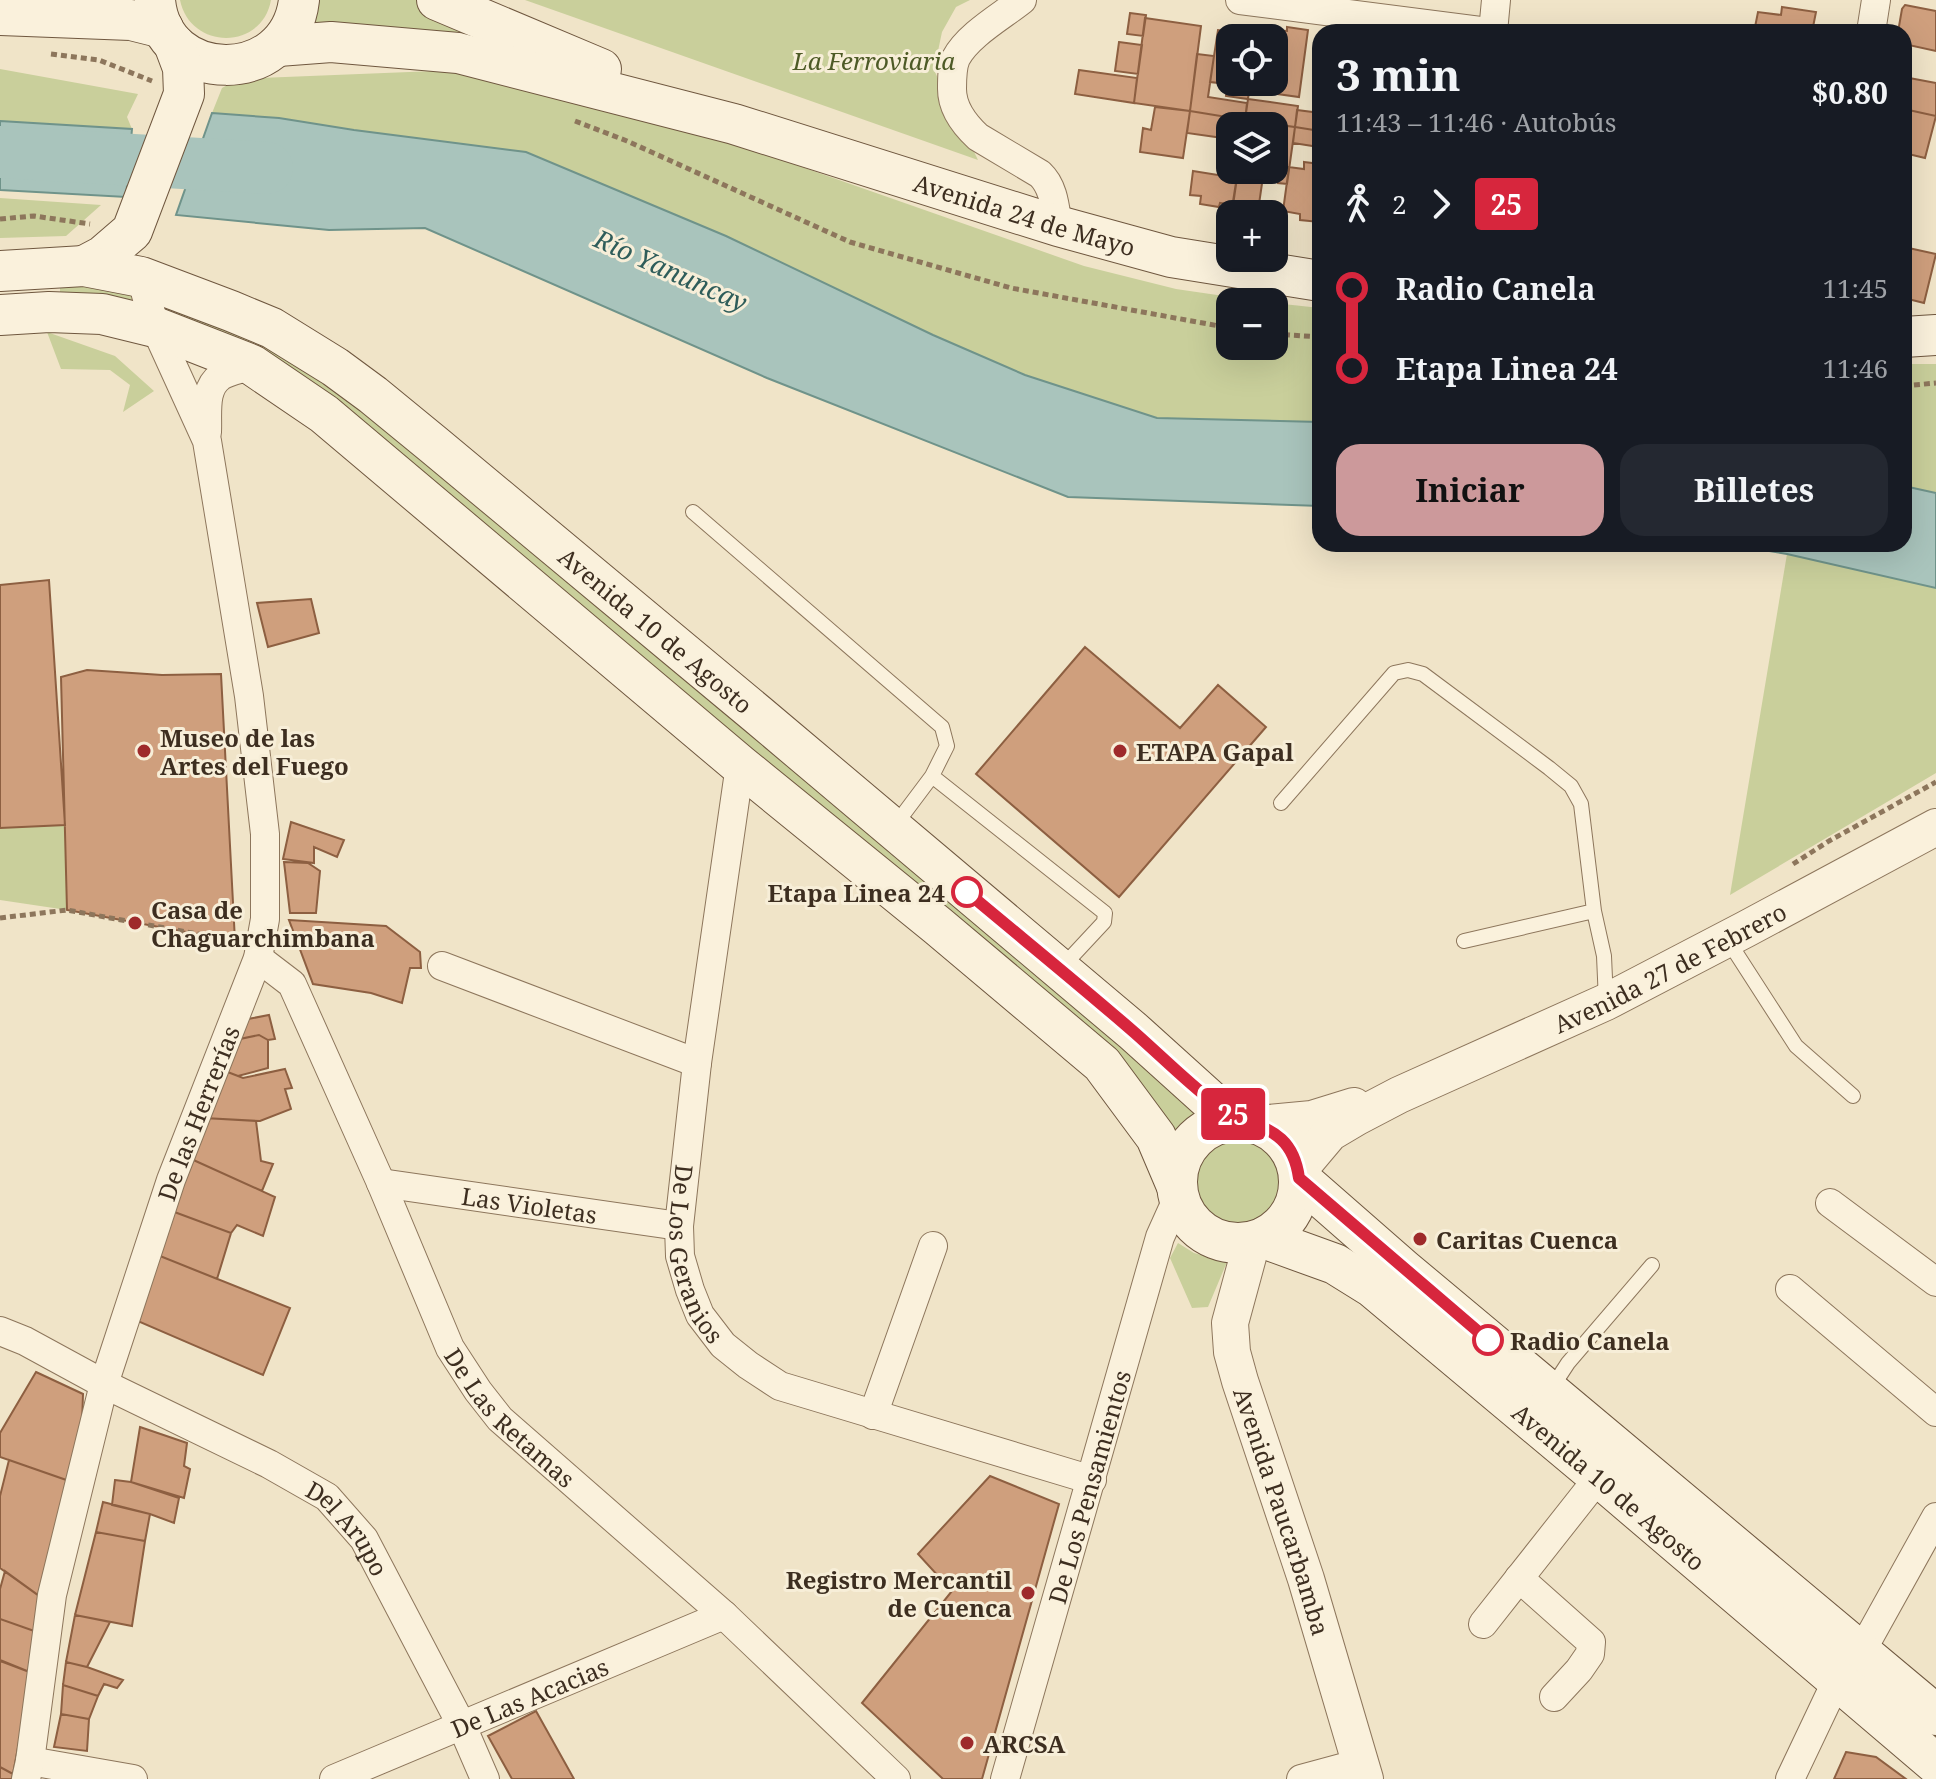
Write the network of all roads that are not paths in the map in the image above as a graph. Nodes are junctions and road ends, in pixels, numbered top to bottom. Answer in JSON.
{"nodes":[{"id":1,"x":299,"y":0,"type":"edge"},
{"id":2,"x":437,"y":0,"type":"edge"},
{"id":3,"x":1022,"y":0,"type":"edge"},
{"id":4,"x":1240,"y":0,"type":"edge"},
{"id":5,"x":1496,"y":0,"type":"edge"},
{"id":6,"x":1876,"y":0,"type":"edge"},
{"id":7,"x":0,"y":15,"type":"edge"},
{"id":8,"x":164,"y":24,"type":"edge"},
{"id":9,"x":1428,"y":24,"type":"edge"},
{"id":10,"x":1492,"y":24,"type":"edge"},
{"id":11,"x":1872,"y":24,"type":"edge"},
{"id":12,"x":278,"y":46,"type":"junction"},
{"id":13,"x":242,"y":64,"type":"junction"},
{"id":14,"x":184,"y":94,"type":"junction"},
{"id":15,"x":734,"y":124,"type":"junction"},
{"id":16,"x":1058,"y":226,"type":"junction"},
{"id":17,"x":116,"y":228,"type":"junction"},
{"id":18,"x":84,"y":266,"type":"junction"},
{"id":19,"x":0,"y":271,"type":"edge"},
{"id":20,"x":141,"y":277,"type":"junction"},
{"id":21,"x":1312,"y":280,"type":"edge"},
{"id":22,"x":0,"y":315,"type":"edge"},
{"id":23,"x":155,"y":327,"type":"junction"},
{"id":24,"x":1936,"y":335,"type":"edge"},
{"id":25,"x":1912,"y":336,"type":"edge"},
{"id":26,"x":252,"y":365,"type":"junction"},
{"id":27,"x":207,"y":441,"type":"junction"},
{"id":28,"x":693,"y":512,"type":"dead end"},
{"id":29,"x":740,"y":765,"type":"junction"},
{"id":30,"x":932,"y":776,"type":"junction"},
{"id":31,"x":1281,"y":803,"type":"dead end"},
{"id":32,"x":1936,"y":827,"type":"edge"},
{"id":33,"x":894,"y":831,"type":"junction"},
{"id":34,"x":1594,"y":911,"type":"junction"},
{"id":35,"x":1727,"y":939,"type":"junction"},
{"id":36,"x":1464,"y":941,"type":"dead end"},
{"id":37,"x":258,"y":958,"type":"junction"},
{"id":38,"x":442,"y":966,"type":"dead end"},
{"id":39,"x":1060,"y":970,"type":"junction"},
{"id":40,"x":1606,"y":1002,"type":"junction"},
{"id":41,"x":697,"y":1063,"type":"junction"},
{"id":42,"x":1399,"y":1095,"type":"junction"},
{"id":43,"x":1853,"y":1096,"type":"dead end"},
{"id":44,"x":1254,"y":1123,"type":"junction"},
{"id":45,"x":1298,"y":1174,"type":"junction"},
{"id":46,"x":381,"y":1183,"type":"junction"},
{"id":47,"x":1177,"y":1190,"type":"junction"},
{"id":48,"x":1830,"y":1203,"type":"dead end"},
{"id":49,"x":679,"y":1226,"type":"junction"},
{"id":50,"x":1257,"y":1240,"type":"junction"},
{"id":51,"x":933,"y":1246,"type":"dead end"},
{"id":52,"x":1652,"y":1265,"type":"dead end"},
{"id":53,"x":1936,"y":1282,"type":"edge"},
{"id":54,"x":1790,"y":1289,"type":"dead end"},
{"id":55,"x":13,"y":1336,"type":"edge"},
{"id":56,"x":104,"y":1384,"type":"junction"},
{"id":57,"x":1538,"y":1404,"type":"junction"},
{"id":58,"x":1936,"y":1412,"type":"edge"},
{"id":59,"x":873,"y":1415,"type":"junction"},
{"id":60,"x":1599,"y":1477,"type":"junction"},
{"id":61,"x":1092,"y":1480,"type":"junction"},
{"id":62,"x":1936,"y":1517,"type":"edge"},
{"id":63,"x":1519,"y":1578,"type":"junction"},
{"id":64,"x":724,"y":1615,"type":"junction"},
{"id":65,"x":1483,"y":1624,"type":"dead end"},
{"id":66,"x":1849,"y":1666,"type":"junction"},
{"id":67,"x":1554,"y":1697,"type":"dead end"},
{"id":68,"x":1936,"y":1715,"type":"edge"},
{"id":69,"x":462,"y":1726,"type":"junction"},
{"id":70,"x":1936,"y":1764,"type":"edge"},
{"id":71,"x":28,"y":1770,"type":"edge"},
{"id":72,"x":1362,"y":1771,"type":"edge"},
{"id":73,"x":133,"y":1779,"type":"edge"},
{"id":74,"x":334,"y":1779,"type":"edge"},
{"id":75,"x":485,"y":1779,"type":"edge"},
{"id":76,"x":896,"y":1779,"type":"edge"},
{"id":77,"x":1005,"y":1779,"type":"edge"},
{"id":78,"x":1301,"y":1779,"type":"edge"},
{"id":79,"x":1790,"y":1779,"type":"edge"}],
"edges":[{"from":1,"to":12,"type":"main road"},
{"from":2,"to":15,"type":"main road","name":"Avenida 24 de Mayo"},
{"from":3,"to":16,"type":"street"},
{"from":4,"to":9,"type":"street"},
{"from":5,"to":10,"type":"street"},
{"from":6,"to":11,"type":"street"},
{"from":7,"to":8,"type":"main road"},
{"from":8,"to":13,"type":"main road"},
{"from":8,"to":14,"type":"main road"},
{"from":12,"to":13,"type":"main road"},
{"from":12,"to":15,"type":"main road","name":"Avenida 24 de Mayo"},
{"from":13,"to":14,"type":"main road"},
{"from":14,"to":17,"type":"main road"},
{"from":15,"to":16,"type":"main road","name":"Avenida 24 de Mayo"},
{"from":16,"to":21,"type":"main road","name":"Avenida 24 de Mayo"},
{"from":17,"to":18,"type":"main road"},
{"from":17,"to":20,"type":"main road"},
{"from":18,"to":19,"type":"main road","name":"Avenida 10 de Agosto"},
{"from":18,"to":20,"type":"main road","name":"Avenida 10 de Agosto"},
{"from":20,"to":23,"type":"street","name":"De las Herrerías"},
{"from":20,"to":33,"type":"main road","name":"Avenida 10 de Agosto"},
{"from":22,"to":23,"type":"main road","name":"Avenida 10 de Agosto"},
{"from":23,"to":26,"type":"main road","name":"Avenida 10 de Agosto"},
{"from":23,"to":27,"type":"street","name":"De las Herrerías"},
{"from":24,"to":25,"type":"main road"},
{"from":26,"to":27,"type":"street","name":"De las Herrerías"},
{"from":26,"to":29,"type":"main road","name":"Avenida 10 de Agosto"},
{"from":27,"to":37,"type":"street","name":"De las Herrerías"},
{"from":28,"to":30,"type":"lane"},
{"from":29,"to":41,"type":"street","name":"De Los Geranios"},
{"from":29,"to":47,"type":"main road","name":"Avenida 10 de Agosto"},
{"from":30,"to":33,"type":"lane"},
{"from":30,"to":39,"type":"lane"},
{"from":31,"to":34,"type":"lane"},
{"from":32,"to":35,"type":"street","name":"Avenida 27 de Febrero"},
{"from":33,"to":39,"type":"main road","name":"Avenida 10 de Agosto"},
{"from":34,"to":36,"type":"lane"},
{"from":34,"to":40,"type":"lane"},
{"from":35,"to":40,"type":"street","name":"Avenida 27 de Febrero"},
{"from":35,"to":43,"type":"lane"},
{"from":37,"to":46,"type":"street","name":"De Las Retamas"},
{"from":37,"to":56,"type":"street","name":"De las Herrerías"},
{"from":38,"to":41,"type":"street"},
{"from":39,"to":44,"type":"main road","name":"Avenida 10 de Agosto"},
{"from":40,"to":42,"type":"street","name":"Avenida 27 de Febrero"},
{"from":41,"to":49,"type":"street","name":"De Los Geranios"},
{"from":42,"to":44,"type":"street","name":"Avenida 27 de Febrero"},
{"from":42,"to":45,"type":"street","name":"Avenida 27 de Febrero"},
{"from":44,"to":45,"type":"main road"},
{"from":44,"to":47,"type":"main road"},
{"from":45,"to":50,"type":"main road"},
{"from":45,"to":57,"type":"main road","name":"Avenida 10 de Agosto"},
{"from":46,"to":49,"type":"street","name":"Las Violetas"},
{"from":46,"to":64,"type":"street","name":"De Las Retamas"},
{"from":47,"to":50,"type":"main road"},
{"from":47,"to":61,"type":"street","name":"De Los Pensamientos"},
{"from":48,"to":53,"type":"street"},
{"from":49,"to":59,"type":"street","name":"De Los Geranios"},
{"from":50,"to":57,"type":"main road","name":"Avenida 10 de Agosto"},
{"from":50,"to":72,"type":"street","name":"Avenida Paucarbamba"},
{"from":51,"to":59,"type":"street"},
{"from":52,"to":57,"type":"lane"},
{"from":54,"to":58,"type":"street"},
{"from":55,"to":56,"type":"street","name":"Del Arupo"},
{"from":56,"to":69,"type":"street","name":"Del Arupo"},
{"from":56,"to":71,"type":"street","name":"De las Herrerías"},
{"from":57,"to":60,"type":"main road","name":"Avenida 10 de Agosto"},
{"from":57,"to":66,"type":"main road","name":"Avenida 10 de Agosto"},
{"from":59,"to":61,"type":"street","name":"De Los Geranios"},
{"from":60,"to":63,"type":"street"},
{"from":60,"to":66,"type":"main road","name":"Avenida 10 de Agosto"},
{"from":61,"to":77,"type":"street","name":"De Los Pensamientos"},
{"from":62,"to":66,"type":"street"},
{"from":63,"to":65,"type":"street"},
{"from":63,"to":67,"type":"street"},
{"from":64,"to":69,"type":"street","name":"De Las Acacias"},
{"from":64,"to":76,"type":"street","name":"De Las Retamas"},
{"from":66,"to":68,"type":"main road","name":"Avenida 10 de Agosto"},
{"from":66,"to":70,"type":"main road","name":"Avenida 10 de Agosto"},
{"from":66,"to":79,"type":"street"},
{"from":69,"to":74,"type":"street","name":"De Las Acacias"},
{"from":69,"to":75,"type":"street","name":"Del Arupo"},
{"from":71,"to":73,"type":"street"},
{"from":72,"to":78,"type":"street"}]}
